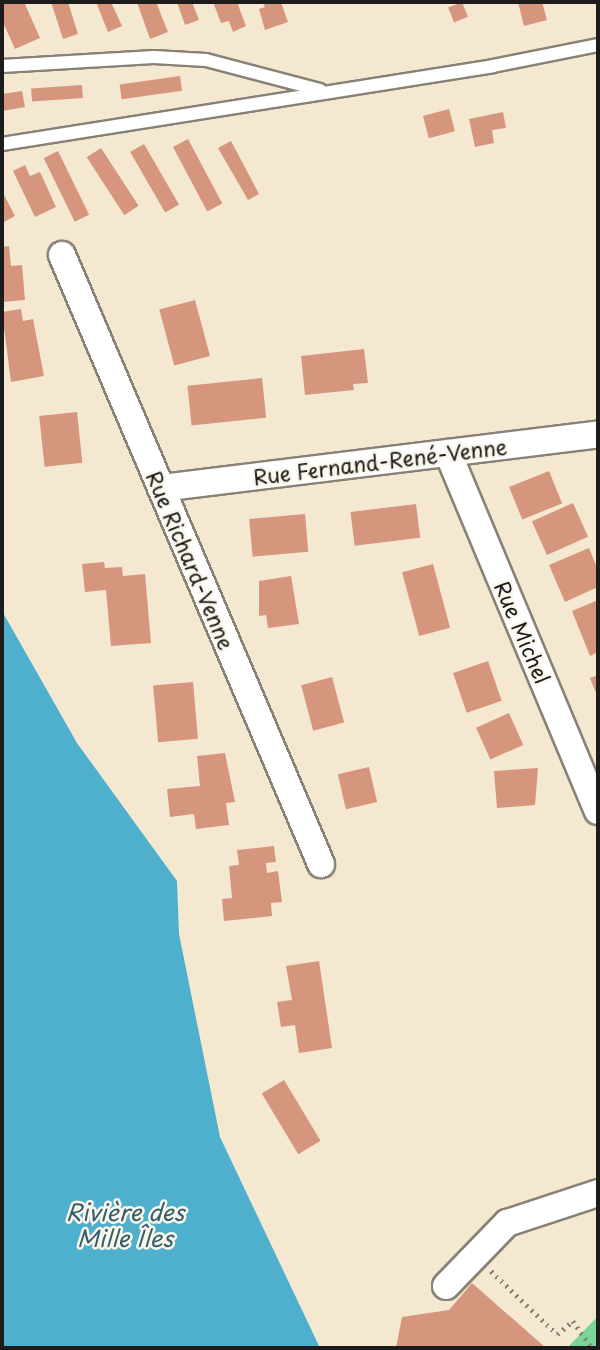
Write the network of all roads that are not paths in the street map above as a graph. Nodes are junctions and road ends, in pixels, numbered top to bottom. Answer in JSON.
{"nodes":[{"id":1,"x":598,"y":45,"type":"edge"},
{"id":2,"x":2,"y":66,"type":"edge"},
{"id":3,"x":323,"y":92,"type":"junction"},
{"id":4,"x":2,"y":144,"type":"edge"},
{"id":5,"x":62,"y":255,"type":"dead end"},
{"id":6,"x":598,"y":434,"type":"edge"},
{"id":7,"x":448,"y":453,"type":"junction"},
{"id":8,"x":161,"y":488,"type":"junction"},
{"id":9,"x":598,"y":811,"type":"edge"},
{"id":10,"x":321,"y":864,"type":"dead end"},
{"id":11,"x":598,"y":1193,"type":"edge"},
{"id":12,"x":446,"y":1286,"type":"dead end"}],
"edges":[{"from":1,"to":3,"type":"lane"},
{"from":2,"to":3,"type":"lane"},
{"from":3,"to":4,"type":"lane"},
{"from":5,"to":8,"type":"street","name":"Rue Richard-Venne"},
{"from":6,"to":7,"type":"street","name":"Rue Fernand-René-Venne"},
{"from":7,"to":8,"type":"street","name":"Rue Fernand-René-Venne"},
{"from":7,"to":9,"type":"street","name":"Rue Michel"},
{"from":8,"to":10,"type":"street","name":"Rue Richard-Venne"},
{"from":11,"to":12,"type":"street"}]}
